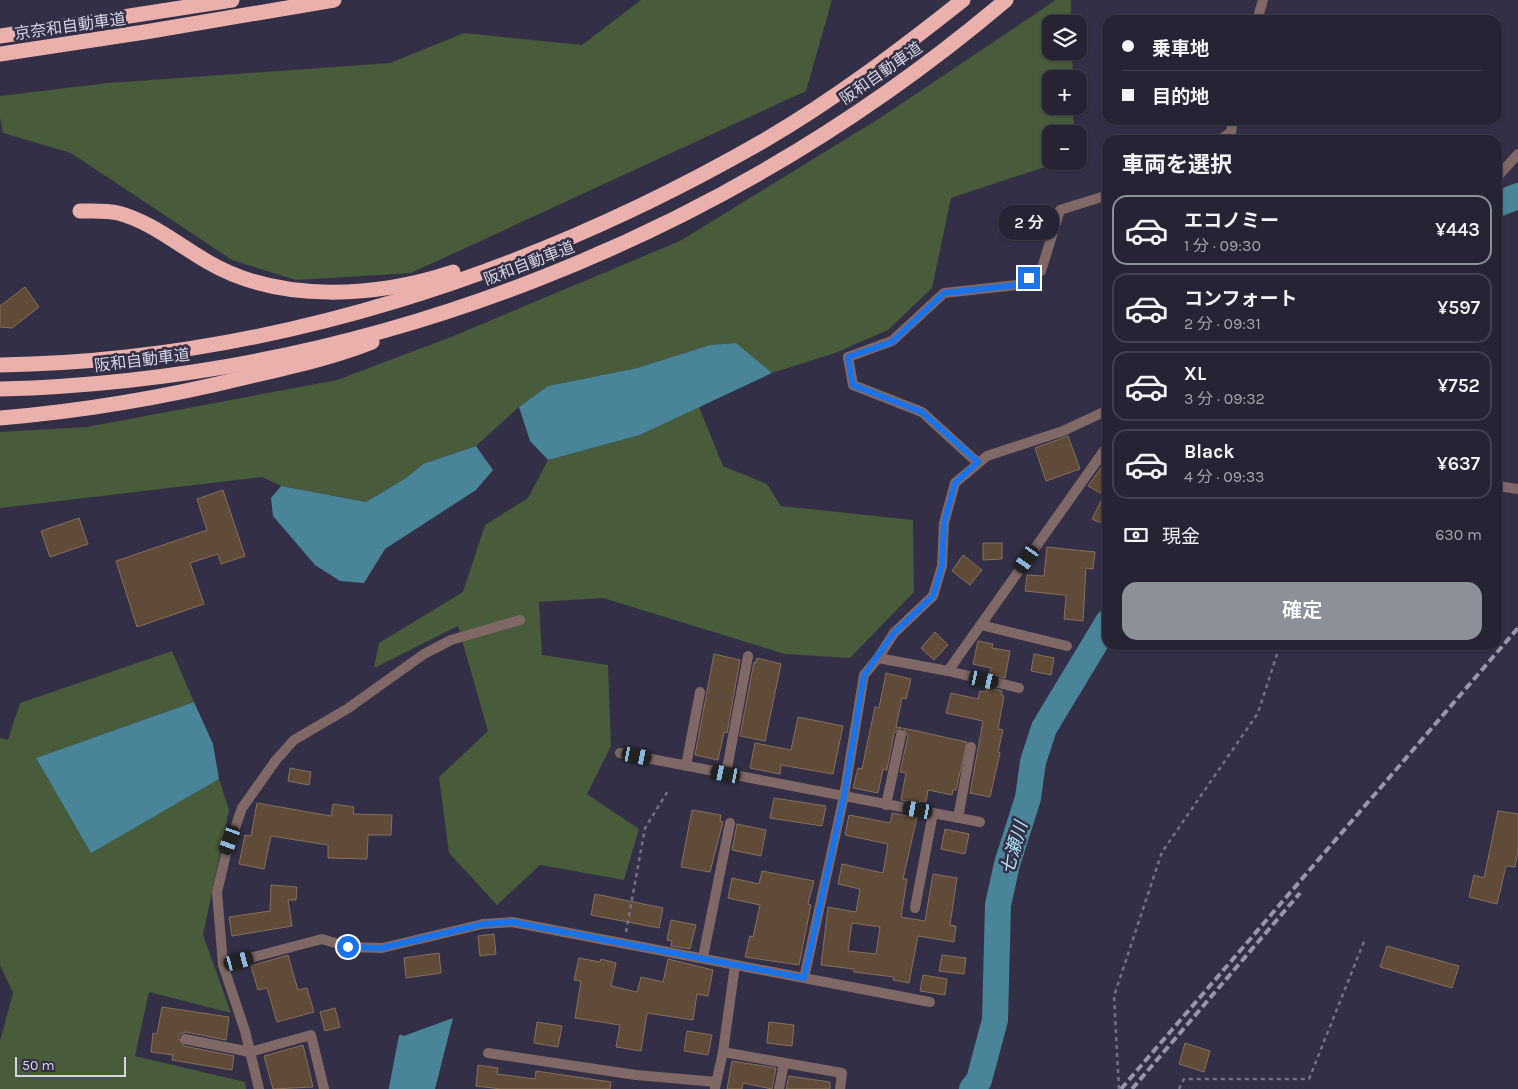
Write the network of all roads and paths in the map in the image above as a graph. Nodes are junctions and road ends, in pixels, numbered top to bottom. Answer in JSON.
{"nodes":[{"id":1,"x":232,"y":0,"type":"edge"},
{"id":2,"x":334,"y":0,"type":"edge"},
{"id":3,"x":963,"y":0,"type":"edge"},
{"id":4,"x":1006,"y":0,"type":"edge"},
{"id":5,"x":1263,"y":0,"type":"edge"},
{"id":6,"x":1259,"y":15,"type":"edge"},
{"id":7,"x":0,"y":36,"type":"edge"},
{"id":8,"x":0,"y":54,"type":"edge"},
{"id":9,"x":766,"y":139,"type":"junction"},
{"id":10,"x":1518,"y":154,"type":"edge"},
{"id":11,"x":1502,"y":172,"type":"edge"},
{"id":12,"x":1102,"y":197,"type":"edge"},
{"id":13,"x":80,"y":211,"type":"dead end"},
{"id":14,"x":431,"y":318,"type":"junction"},
{"id":15,"x":0,"y":364,"type":"edge"},
{"id":16,"x":0,"y":389,"type":"edge"},
{"id":17,"x":1102,"y":413,"type":"edge"},
{"id":18,"x":0,"y":418,"type":"edge"},
{"id":19,"x":1102,"y":453,"type":"edge"},
{"id":20,"x":978,"y":462,"type":"junction"},
{"id":21,"x":1502,"y":487,"type":"edge"},
{"id":22,"x":1518,"y":489,"type":"edge"},
{"id":23,"x":520,"y":620,"type":"dead end"},
{"id":24,"x":981,"y":624,"type":"junction"},
{"id":25,"x":1067,"y":646,"type":"dead end"},
{"id":26,"x":1278,"y":650,"type":"edge"},
{"id":27,"x":748,"y":656,"type":"dead end"},
{"id":28,"x":878,"y":658,"type":"junction"},
{"id":29,"x":948,"y":672,"type":"junction"},
{"id":30,"x":1019,"y":688,"type":"dead end"},
{"id":31,"x":700,"y":692,"type":"dead end"},
{"id":32,"x":901,"y":735,"type":"dead end"},
{"id":33,"x":971,"y":747,"type":"dead end"},
{"id":34,"x":620,"y":753,"type":"dead end"},
{"id":35,"x":686,"y":766,"type":"junction"},
{"id":36,"x":726,"y":774,"type":"junction"},
{"id":37,"x":668,"y":791,"type":"dead end"},
{"id":38,"x":844,"y":796,"type":"junction"},
{"id":39,"x":886,"y":805,"type":"junction"},
{"id":40,"x":933,"y":813,"type":"junction"},
{"id":41,"x":958,"y":818,"type":"junction"},
{"id":42,"x":980,"y":822,"type":"dead end"},
{"id":43,"x":730,"y":823,"type":"dead end"},
{"id":44,"x":915,"y":908,"type":"dead end"},
{"id":45,"x":1365,"y":939,"type":"dead end"},
{"id":46,"x":624,"y":943,"type":"junction"},
{"id":47,"x":703,"y":958,"type":"junction"},
{"id":48,"x":223,"y":965,"type":"junction"},
{"id":49,"x":735,"y":965,"type":"junction"},
{"id":50,"x":804,"y":978,"type":"junction"},
{"id":51,"x":930,"y":1002,"type":"dead end"},
{"id":52,"x":185,"y":1039,"type":"dead end"},
{"id":53,"x":250,"y":1052,"type":"junction"},
{"id":54,"x":723,"y":1052,"type":"junction"},
{"id":55,"x":488,"y":1053,"type":"dead end"},
{"id":56,"x":784,"y":1063,"type":"junction"},
{"id":57,"x":715,"y":1086,"type":"edge"},
{"id":58,"x":258,"y":1089,"type":"edge"},
{"id":59,"x":324,"y":1089,"type":"edge"},
{"id":60,"x":779,"y":1089,"type":"edge"},
{"id":61,"x":840,"y":1089,"type":"edge"},
{"id":62,"x":1119,"y":1089,"type":"edge"},
{"id":63,"x":1179,"y":1089,"type":"edge"}],
"edges":[{"from":1,"to":7,"type":"highway"},
{"from":2,"to":8,"type":"highway","name":"京奈和自動車道"},
{"from":3,"to":9,"type":"highway","name":"阪和自動車道"},
{"from":4,"to":14,"type":"highway","name":"阪和自動車道"},
{"from":5,"to":6,"type":"street"},
{"from":9,"to":13,"type":"highway"},
{"from":9,"to":15,"type":"highway","name":"阪和自動車道"},
{"from":10,"to":11,"type":"street"},
{"from":12,"to":20,"type":"street"},
{"from":14,"to":16,"type":"highway","name":"阪和自動車道"},
{"from":14,"to":18,"type":"highway"},
{"from":17,"to":20,"type":"street"},
{"from":19,"to":24,"type":"street"},
{"from":20,"to":28,"type":"street"},
{"from":21,"to":22,"type":"street"},
{"from":23,"to":48,"type":"street"},
{"from":24,"to":25,"type":"street"},
{"from":24,"to":29,"type":"street"},
{"from":26,"to":62,"type":"path"},
{"from":27,"to":36,"type":"street"},
{"from":28,"to":29,"type":"street"},
{"from":28,"to":38,"type":"street"},
{"from":29,"to":30,"type":"street"},
{"from":31,"to":35,"type":"street"},
{"from":32,"to":39,"type":"street"},
{"from":33,"to":41,"type":"street"},
{"from":34,"to":35,"type":"street"},
{"from":35,"to":36,"type":"street"},
{"from":36,"to":38,"type":"street"},
{"from":37,"to":46,"type":"path"},
{"from":38,"to":39,"type":"street"},
{"from":38,"to":50,"type":"street"},
{"from":39,"to":40,"type":"street"},
{"from":40,"to":41,"type":"street"},
{"from":40,"to":44,"type":"street"},
{"from":41,"to":42,"type":"street"},
{"from":43,"to":47,"type":"street"},
{"from":45,"to":63,"type":"path"},
{"from":46,"to":47,"type":"street"},
{"from":46,"to":48,"type":"street"},
{"from":47,"to":49,"type":"street"},
{"from":48,"to":53,"type":"street"},
{"from":49,"to":50,"type":"street"},
{"from":49,"to":54,"type":"street"},
{"from":50,"to":51,"type":"street"},
{"from":52,"to":53,"type":"street"},
{"from":53,"to":58,"type":"street"},
{"from":53,"to":59,"type":"street"},
{"from":54,"to":56,"type":"street"},
{"from":54,"to":57,"type":"street"},
{"from":55,"to":57,"type":"street"},
{"from":56,"to":60,"type":"street"},
{"from":56,"to":61,"type":"street"}]}
